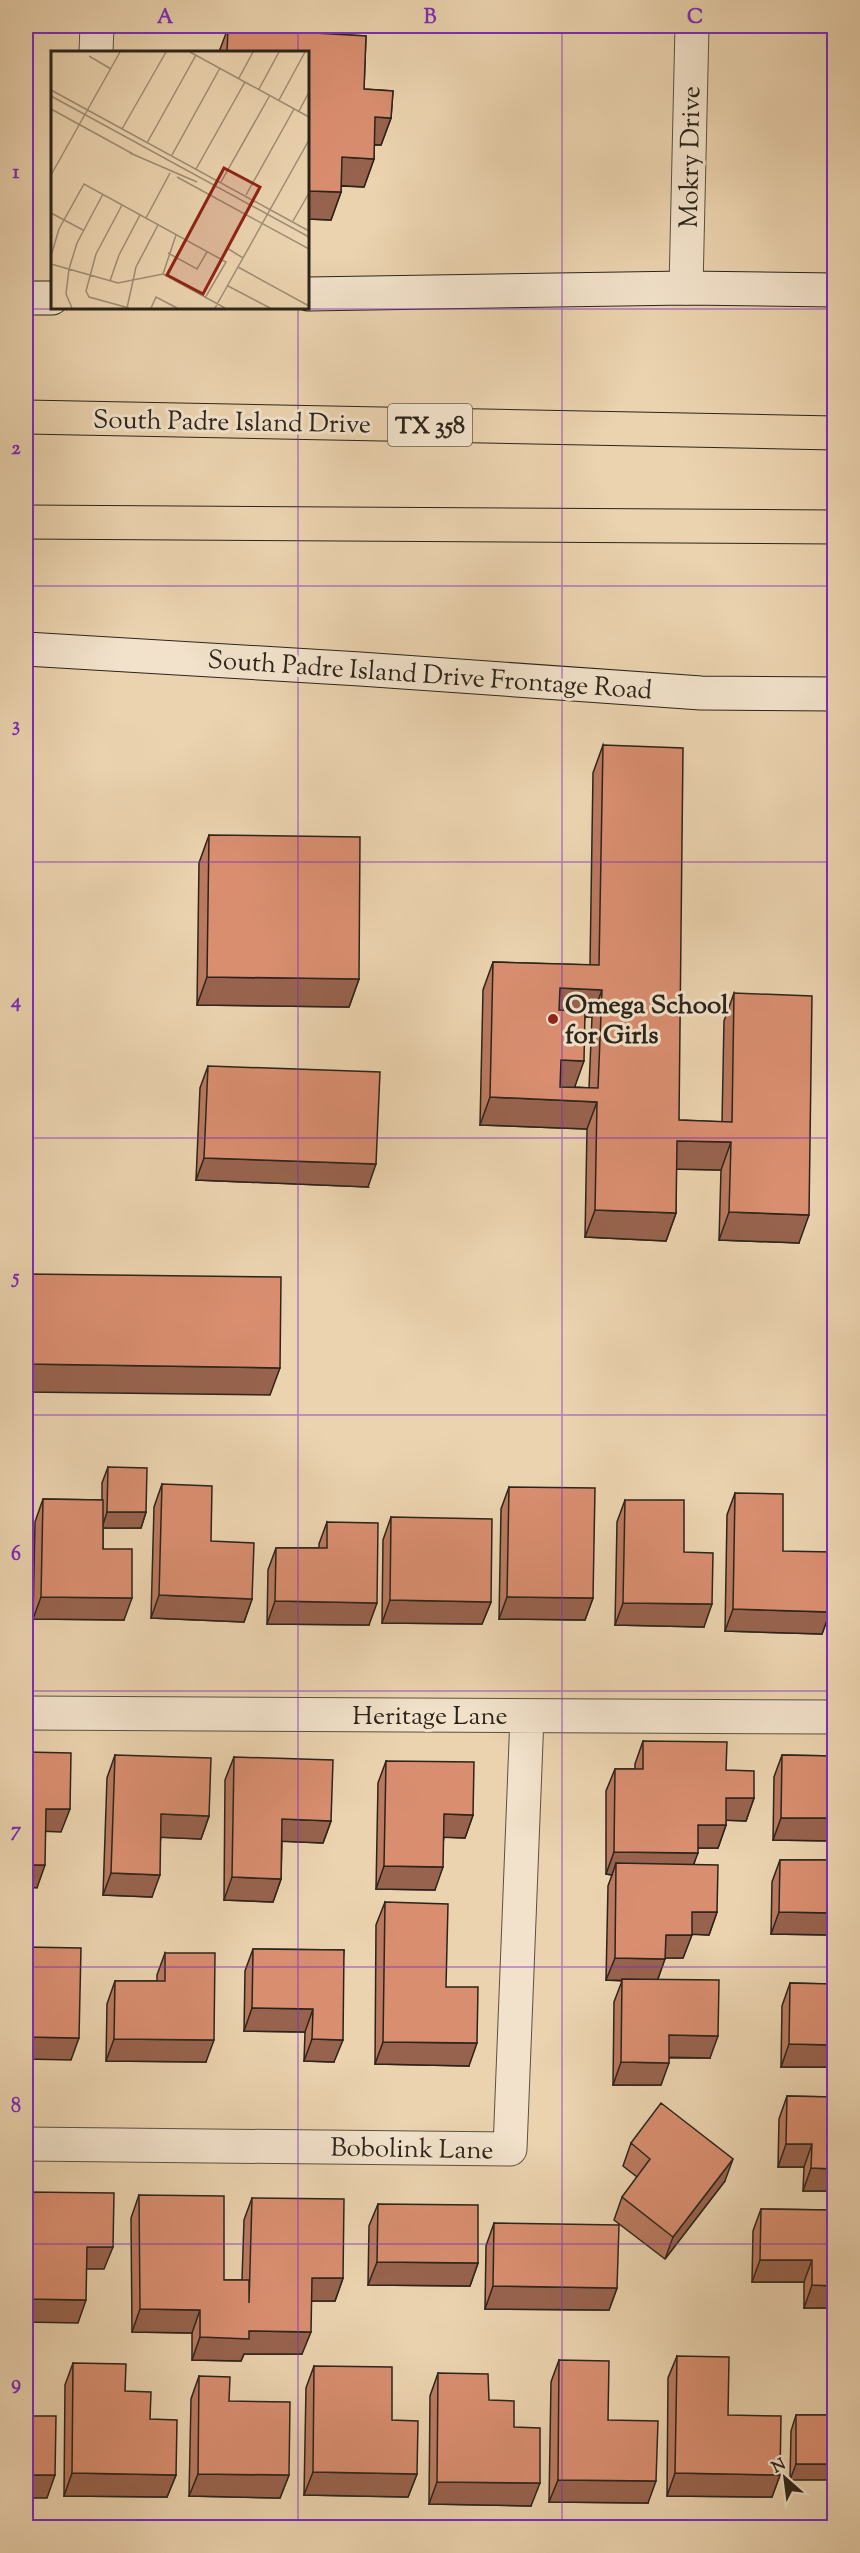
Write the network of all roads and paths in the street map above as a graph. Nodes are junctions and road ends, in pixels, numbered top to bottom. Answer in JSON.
{"nodes":[{"id":1,"x":96,"y":26,"type":"edge"},
{"id":2,"x":692,"y":26,"type":"edge"},
{"id":3,"x":96,"y":51,"type":"edge"},
{"id":4,"x":686,"y":288,"type":"junction"},
{"id":5,"x":834,"y":290,"type":"edge"},
{"id":6,"x":309,"y":294,"type":"edge"},
{"id":7,"x":26,"y":298,"type":"edge"},
{"id":8,"x":51,"y":298,"type":"edge"},
{"id":9,"x":26,"y":417,"type":"edge"},
{"id":10,"x":834,"y":433,"type":"edge"},
{"id":11,"x":26,"y":522,"type":"edge"},
{"id":12,"x":834,"y":527,"type":"edge"},
{"id":13,"x":26,"y":649,"type":"edge"},
{"id":14,"x":832,"y":693,"type":"edge"},
{"id":15,"x":26,"y":1713,"type":"edge"},
{"id":16,"x":527,"y":1716,"type":"junction"},
{"id":17,"x":834,"y":1717,"type":"edge"},
{"id":18,"x":26,"y":2144,"type":"edge"}],
"edges":[{"from":1,"to":3,"type":"street"},
{"from":2,"to":4,"type":"street","name":"Mokry Drive"},
{"from":4,"to":5,"type":"street"},
{"from":4,"to":6,"type":"street"},
{"from":7,"to":8,"type":"street"},
{"from":9,"to":10,"type":"highway","name":"South Padre Island Drive","number":"TX 358"},
{"from":11,"to":12,"type":"highway"},
{"from":13,"to":14,"type":"street","name":"South Padre Island Drive Frontage Road"},
{"from":15,"to":16,"type":"street","name":"Heritage Lane"},
{"from":16,"to":17,"type":"street","name":"Heritage Lane"},
{"from":16,"to":18,"type":"street","name":"Bobolink Lane"}]}
